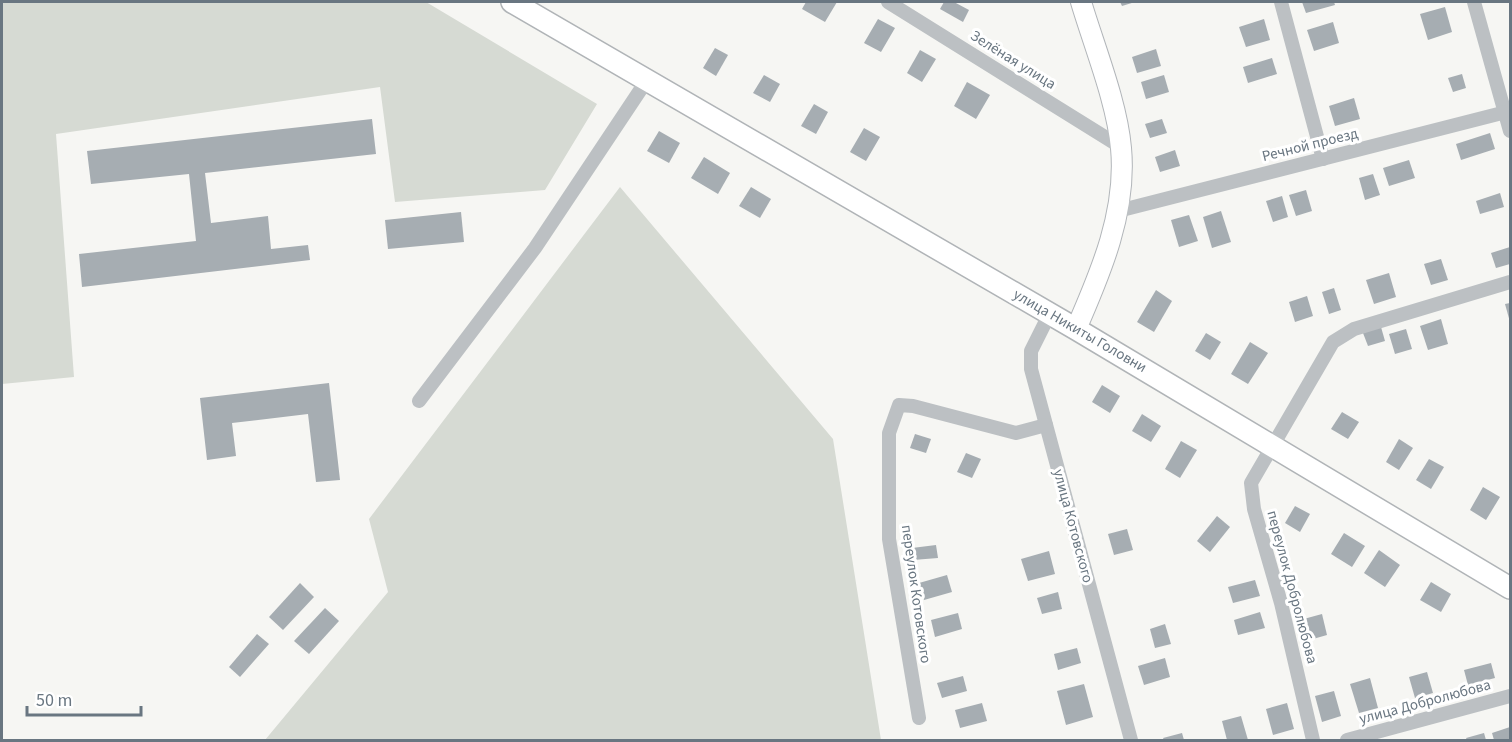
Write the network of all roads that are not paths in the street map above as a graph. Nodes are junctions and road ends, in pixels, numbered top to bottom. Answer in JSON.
{"nodes":[{"id":1,"x":512,"y":2,"type":"edge"},
{"id":2,"x":888,"y":2,"type":"edge"},
{"id":3,"x":1081,"y":2,"type":"edge"},
{"id":4,"x":1281,"y":2,"type":"edge"},
{"id":5,"x":1474,"y":2,"type":"edge"},
{"id":6,"x":647,"y":80,"type":"junction"},
{"id":7,"x":1508,"y":111,"type":"edge"},
{"id":8,"x":1510,"y":131,"type":"edge"},
{"id":9,"x":1121,"y":147,"type":"junction"},
{"id":10,"x":1323,"y":159,"type":"junction"},
{"id":11,"x":1118,"y":211,"type":"junction"},
{"id":12,"x":1510,"y":282,"type":"edge"},
{"id":13,"x":1050,"y":313,"type":"junction"},
{"id":14,"x":1076,"y":328,"type":"junction"},
{"id":15,"x":419,"y":401,"type":"dead end"},
{"id":16,"x":1046,"y":425,"type":"junction"},
{"id":17,"x":1274,"y":445,"type":"junction"},
{"id":18,"x":1510,"y":588,"type":"edge"},
{"id":19,"x":1510,"y":696,"type":"edge"},
{"id":20,"x":919,"y":718,"type":"dead end"},
{"id":21,"x":1131,"y":741,"type":"edge"},
{"id":22,"x":1313,"y":741,"type":"edge"},
{"id":23,"x":1347,"y":741,"type":"edge"}],
"edges":[{"from":1,"to":6,"type":"main road","name":"улица Никиты Головни"},
{"from":2,"to":9,"type":"street","name":"Зелёная улица"},
{"from":3,"to":9,"type":"street"},
{"from":4,"to":10,"type":"street"},
{"from":5,"to":7,"type":"street"},
{"from":6,"to":13,"type":"main road","name":"улица Никиты Головни"},
{"from":6,"to":15,"type":"street"},
{"from":7,"to":8,"type":"street"},
{"from":7,"to":10,"type":"street","name":"Речной проезд"},
{"from":9,"to":11,"type":"street"},
{"from":10,"to":11,"type":"street","name":"Речной проезд"},
{"from":11,"to":14,"type":"street"},
{"from":12,"to":17,"type":"street","name":"переулок Добролюбова"},
{"from":13,"to":14,"type":"main road","name":"улица Никиты Головни"},
{"from":13,"to":16,"type":"street","name":"улица Котовского"},
{"from":14,"to":17,"type":"main road","name":"улица Никиты Головни"},
{"from":16,"to":20,"type":"street","name":"переулок Котовского"},
{"from":16,"to":21,"type":"street","name":"улица Котовского"},
{"from":17,"to":18,"type":"main road","name":"улица Никиты Головни"},
{"from":17,"to":22,"type":"street","name":"переулок Добролюбова"},
{"from":19,"to":23,"type":"street","name":"улица Добролюбова"}]}
